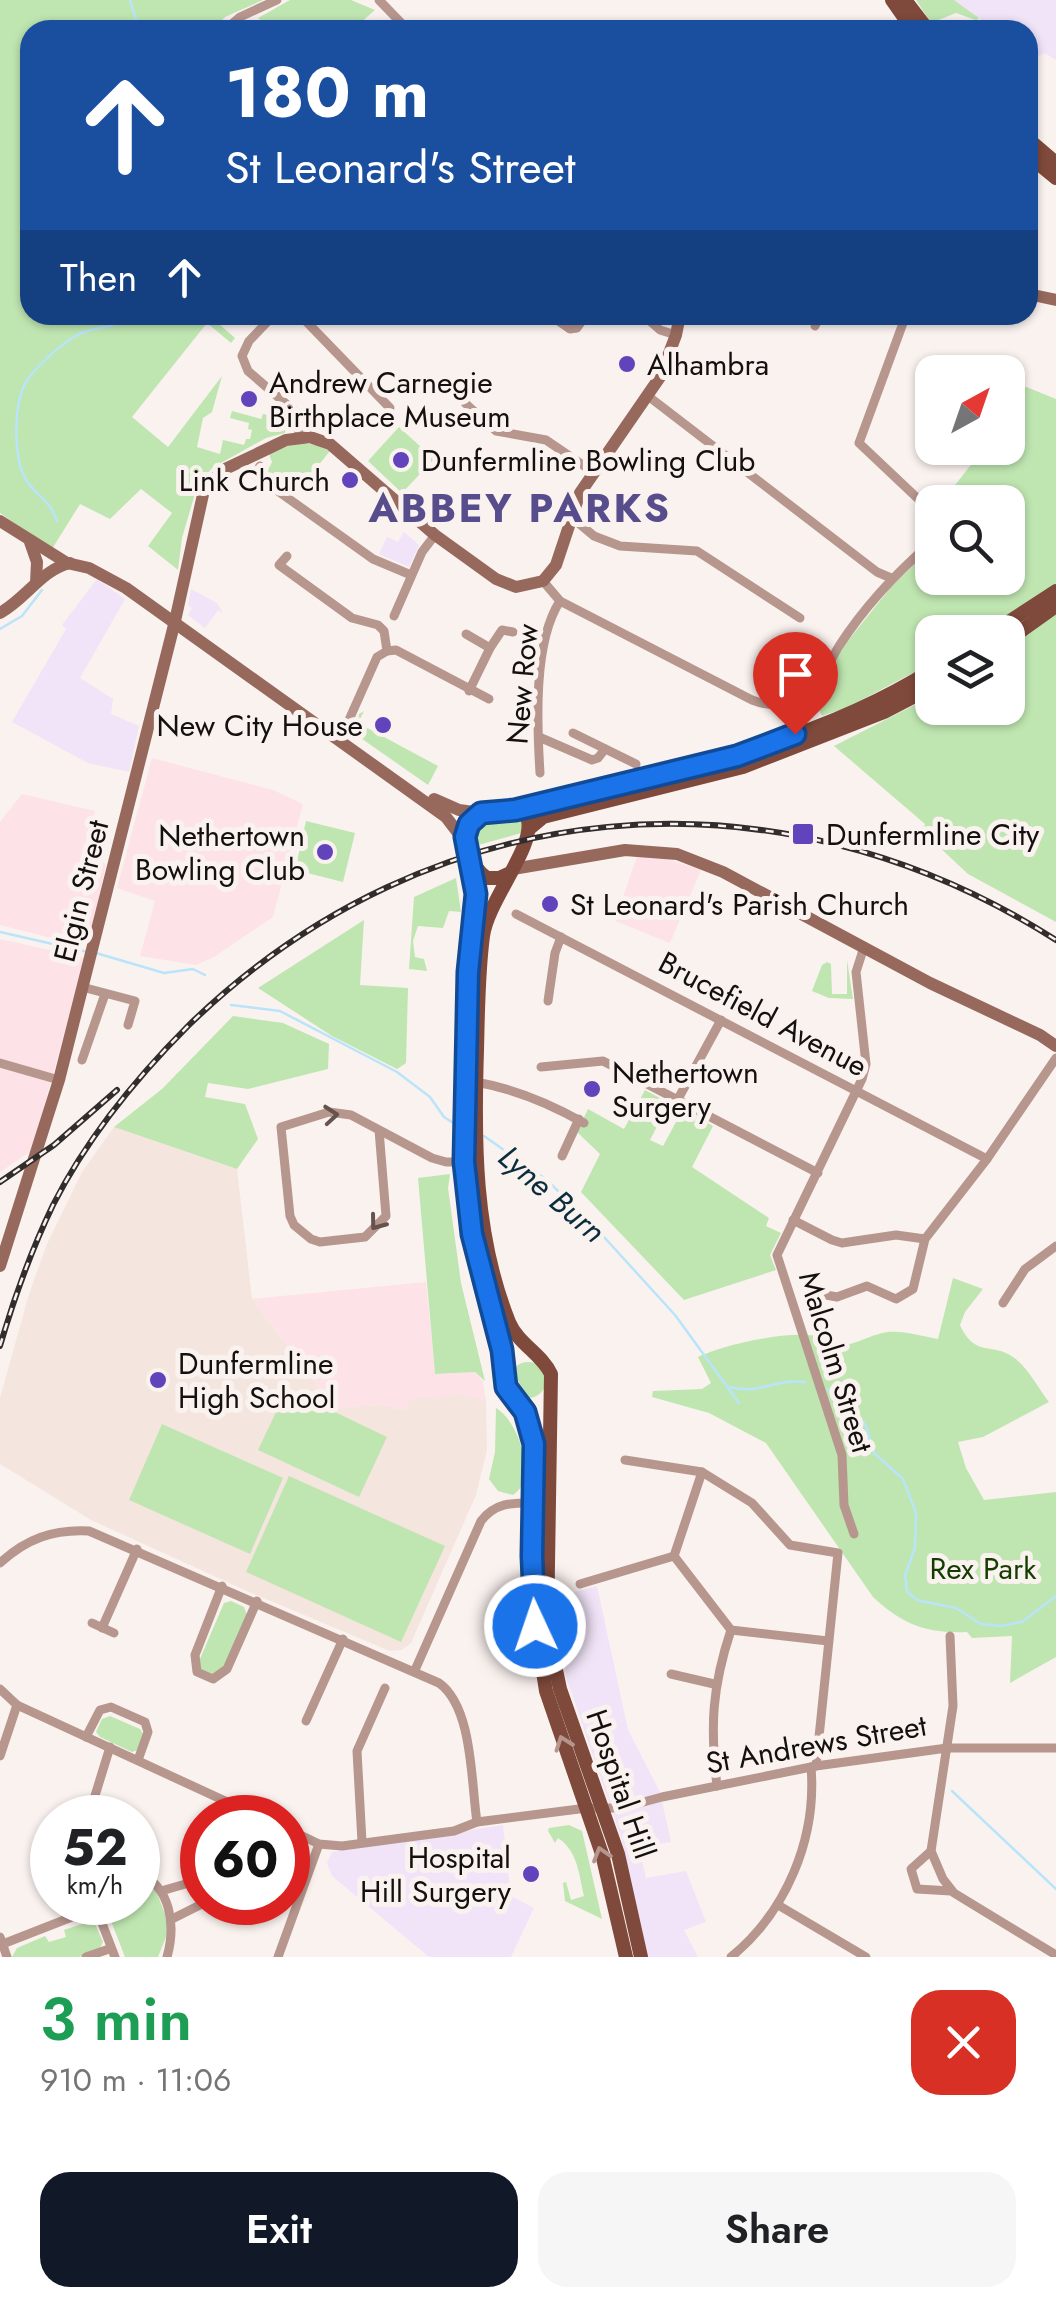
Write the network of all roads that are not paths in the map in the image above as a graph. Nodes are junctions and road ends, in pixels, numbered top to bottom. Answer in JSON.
{"nodes":[{"id":1,"x":277,"y":0,"type":"edge"},
{"id":2,"x":379,"y":0,"type":"edge"},
{"id":3,"x":905,"y":0,"type":"edge"},
{"id":4,"x":237,"y":20,"type":"edge"},
{"id":5,"x":398,"y":20,"type":"edge"},
{"id":6,"x":920,"y":20,"type":"edge"},
{"id":7,"x":264,"y":325,"type":"edge"},
{"id":8,"x":310,"y":325,"type":"edge"},
{"id":9,"x":654,"y":325,"type":"edge"},
{"id":10,"x":678,"y":325,"type":"edge"},
{"id":11,"x":902,"y":325,"type":"edge"},
{"id":12,"x":676,"y":335,"type":"junction"},
{"id":13,"x":648,"y":396,"type":"junction"},
{"id":14,"x":465,"y":403,"type":"dead end"},
{"id":15,"x":390,"y":408,"type":"dead end"},
{"id":16,"x":300,"y":436,"type":"junction"},
{"id":17,"x":260,"y":466,"type":"dead end"},
{"id":18,"x":593,"y":472,"type":"junction"},
{"id":19,"x":915,"y":496,"type":"edge"},
{"id":20,"x":570,"y":516,"type":"junction"},
{"id":21,"x":0,"y":521,"type":"edge"},
{"id":22,"x":435,"y":535,"type":"junction"},
{"id":23,"x":30,"y":542,"type":"junction"},
{"id":24,"x":287,"y":556,"type":"dead end"},
{"id":25,"x":915,"y":559,"type":"edge"},
{"id":26,"x":64,"y":564,"type":"junction"},
{"id":27,"x":411,"y":576,"type":"junction"},
{"id":28,"x":891,"y":578,"type":"junction"},
{"id":29,"x":544,"y":581,"type":"junction"},
{"id":30,"x":36,"y":584,"type":"junction"},
{"id":31,"x":1056,"y":591,"type":"edge"},
{"id":32,"x":560,"y":601,"type":"junction"},
{"id":33,"x":1056,"y":606,"type":"edge"},
{"id":34,"x":0,"y":613,"type":"edge"},
{"id":35,"x":394,"y":616,"type":"dead end"},
{"id":36,"x":1025,"y":617,"type":"edge"},
{"id":37,"x":800,"y":618,"type":"dead end"},
{"id":38,"x":175,"y":621,"type":"junction"},
{"id":39,"x":1025,"y":623,"type":"edge"},
{"id":40,"x":513,"y":632,"type":"dead end"},
{"id":41,"x":466,"y":634,"type":"dead end"},
{"id":42,"x":490,"y":648,"type":"junction"},
{"id":43,"x":387,"y":651,"type":"junction"},
{"id":44,"x":915,"y":680,"type":"edge"},
{"id":45,"x":469,"y":690,"type":"junction"},
{"id":46,"x":915,"y":696,"type":"edge"},
{"id":47,"x":489,"y":699,"type":"dead end"},
{"id":48,"x":573,"y":733,"type":"dead end"},
{"id":49,"x":539,"y":738,"type":"junction"},
{"id":50,"x":340,"y":740,"type":"junction"},
{"id":51,"x":604,"y":748,"type":"junction"},
{"id":52,"x":636,"y":764,"type":"dead end"},
{"id":53,"x":384,"y":770,"type":"junction"},
{"id":54,"x":540,"y":773,"type":"dead end"},
{"id":55,"x":515,"y":810,"type":"junction"},
{"id":56,"x":481,"y":813,"type":"junction"},
{"id":57,"x":529,"y":834,"type":"junction"},
{"id":58,"x":465,"y":842,"type":"junction"},
{"id":59,"x":549,"y":861,"type":"junction"},
{"id":60,"x":473,"y":864,"type":"junction"},
{"id":61,"x":512,"y":871,"type":"junction"},
{"id":62,"x":516,"y":914,"type":"dead end"},
{"id":63,"x":561,"y":937,"type":"junction"},
{"id":64,"x":864,"y":947,"type":"junction"},
{"id":65,"x":82,"y":987,"type":"junction"},
{"id":66,"x":104,"y":994,"type":"junction"},
{"id":67,"x":548,"y":1001,"type":"dead end"},
{"id":68,"x":722,"y":1020,"type":"junction"},
{"id":69,"x":128,"y":1024,"type":"dead end"},
{"id":70,"x":1056,"y":1046,"type":"edge"},
{"id":71,"x":1056,"y":1058,"type":"edge"},
{"id":72,"x":82,"y":1060,"type":"dead end"},
{"id":73,"x":0,"y":1064,"type":"edge"},
{"id":74,"x":541,"y":1067,"type":"dead end"},
{"id":75,"x":58,"y":1080,"type":"junction"},
{"id":76,"x":476,"y":1082,"type":"junction"},
{"id":77,"x":856,"y":1090,"type":"junction"},
{"id":78,"x":678,"y":1100,"type":"junction"},
{"id":79,"x":379,"y":1130,"type":"junction"},
{"id":80,"x":469,"y":1131,"type":"junction"},
{"id":81,"x":562,"y":1156,"type":"dead end"},
{"id":82,"x":987,"y":1159,"type":"junction"},
{"id":83,"x":464,"y":1162,"type":"junction"},
{"id":84,"x":818,"y":1173,"type":"junction"},
{"id":85,"x":793,"y":1220,"type":"junction"},
{"id":86,"x":925,"y":1239,"type":"junction"},
{"id":87,"x":1056,"y":1246,"type":"edge"},
{"id":88,"x":0,"y":1266,"type":"edge"},
{"id":89,"x":826,"y":1295,"type":"dead end"},
{"id":90,"x":1003,"y":1304,"type":"dead end"},
{"id":91,"x":536,"y":1358,"type":"junction"},
{"id":92,"x":506,"y":1371,"type":"junction"},
{"id":93,"x":549,"y":1390,"type":"junction"},
{"id":94,"x":517,"y":1400,"type":"junction"},
{"id":95,"x":625,"y":1460,"type":"dead end"},
{"id":96,"x":702,"y":1472,"type":"junction"},
{"id":97,"x":534,"y":1503,"type":"junction"},
{"id":98,"x":858,"y":1512,"type":"dead end"},
{"id":99,"x":846,"y":1517,"type":"junction"},
{"id":100,"x":854,"y":1534,"type":"dead end"},
{"id":101,"x":137,"y":1549,"type":"junction"},
{"id":102,"x":674,"y":1556,"type":"junction"},
{"id":103,"x":0,"y":1563,"type":"edge"},
{"id":104,"x":580,"y":1584,"type":"dead end"},
{"id":105,"x":222,"y":1586,"type":"junction"},
{"id":106,"x":256,"y":1601,"type":"junction"},
{"id":107,"x":92,"y":1622,"type":"dead end"},
{"id":108,"x":102,"y":1628,"type":"junction"},
{"id":109,"x":731,"y":1630,"type":"junction"},
{"id":110,"x":114,"y":1633,"type":"dead end"},
{"id":111,"x":950,"y":1636,"type":"dead end"},
{"id":112,"x":343,"y":1639,"type":"junction"},
{"id":113,"x":828,"y":1641,"type":"junction"},
{"id":114,"x":415,"y":1670,"type":"junction"},
{"id":115,"x":670,"y":1674,"type":"dead end"},
{"id":116,"x":714,"y":1684,"type":"junction"},
{"id":117,"x":385,"y":1688,"type":"dead end"},
{"id":118,"x":0,"y":1689,"type":"edge"},
{"id":119,"x":17,"y":1706,"type":"junction"},
{"id":120,"x":306,"y":1722,"type":"dead end"},
{"id":121,"x":86,"y":1736,"type":"junction"},
{"id":122,"x":110,"y":1748,"type":"junction"},
{"id":123,"x":947,"y":1748,"type":"junction"},
{"id":124,"x":1056,"y":1748,"type":"edge"},
{"id":125,"x":0,"y":1756,"type":"edge"},
{"id":126,"x":138,"y":1760,"type":"junction"},
{"id":127,"x":814,"y":1767,"type":"junction"},
{"id":128,"x":717,"y":1786,"type":"junction"},
{"id":129,"x":95,"y":1795,"type":"edge"},
{"id":130,"x":213,"y":1795,"type":"edge"},
{"id":131,"x":587,"y":1808,"type":"junction"},
{"id":132,"x":603,"y":1808,"type":"junction"},
{"id":133,"x":476,"y":1822,"type":"junction"},
{"id":134,"x":310,"y":1840,"type":"edge"},
{"id":135,"x":362,"y":1842,"type":"junction"},
{"id":136,"x":318,"y":1844,"type":"junction"},
{"id":137,"x":931,"y":1851,"type":"junction"},
{"id":138,"x":180,"y":1886,"type":"edge"},
{"id":139,"x":161,"y":1891,"type":"joint"},
{"id":140,"x":954,"y":1893,"type":"junction"},
{"id":141,"x":778,"y":1905,"type":"junction"},
{"id":142,"x":180,"y":1916,"type":"edge"},
{"id":143,"x":172,"y":1920,"type":"junction"},
{"id":144,"x":44,"y":1925,"type":"edge"},
{"id":145,"x":102,"y":1925,"type":"edge"},
{"id":146,"x":0,"y":1942,"type":"edge"},
{"id":147,"x":112,"y":1953,"type":"edge"},
{"id":148,"x":1056,"y":1955,"type":"edge"},
{"id":149,"x":7,"y":1957,"type":"edge"},
{"id":150,"x":86,"y":1957,"type":"edge"},
{"id":151,"x":167,"y":1957,"type":"edge"},
{"id":152,"x":278,"y":1957,"type":"edge"},
{"id":153,"x":626,"y":1957,"type":"edge"},
{"id":154,"x":641,"y":1957,"type":"edge"},
{"id":155,"x":730,"y":1957,"type":"edge"},
{"id":156,"x":866,"y":1957,"type":"edge"}],
"edges":[{"from":1,"to":4,"type":"street"},
{"from":2,"to":5,"type":"street"},
{"from":3,"to":6,"type":"main road"},
{"from":7,"to":16,"type":"street"},
{"from":8,"to":15,"type":"street"},
{"from":9,"to":12,"type":"street"},
{"from":10,"to":12,"type":"street","name":"New Row"},
{"from":11,"to":19,"type":"street"},
{"from":12,"to":13,"type":"street","name":"New Row"},
{"from":13,"to":18,"type":"street","name":"New Row"},
{"from":13,"to":28,"type":"street"},
{"from":14,"to":18,"type":"street"},
{"from":16,"to":22,"type":"street"},
{"from":16,"to":38,"type":"street","name":"Elgin Street"},
{"from":17,"to":27,"type":"street"},
{"from":18,"to":20,"type":"street","name":"New Row"},
{"from":20,"to":29,"type":"street","name":"New Row"},
{"from":20,"to":37,"type":"street"},
{"from":21,"to":23,"type":"street"},
{"from":22,"to":27,"type":"street"},
{"from":22,"to":29,"type":"street"},
{"from":23,"to":26,"type":"street"},
{"from":23,"to":30,"type":"street"},
{"from":24,"to":43,"type":"street"},
{"from":25,"to":28,"type":"street"},
{"from":26,"to":30,"type":"street"},
{"from":26,"to":38,"type":"street"},
{"from":27,"to":35,"type":"street"},
{"from":28,"to":32,"type":"street"},
{"from":29,"to":32,"type":"street"},
{"from":30,"to":34,"type":"street"},
{"from":31,"to":36,"type":"main road"},
{"from":32,"to":49,"type":"street","name":"New Row"},
{"from":33,"to":39,"type":"main road"},
{"from":38,"to":50,"type":"street"},
{"from":38,"to":65,"type":"street","name":"Elgin Street"},
{"from":40,"to":42,"type":"street"},
{"from":41,"to":42,"type":"street"},
{"from":42,"to":45,"type":"street"},
{"from":43,"to":45,"type":"street"},
{"from":43,"to":50,"type":"street"},
{"from":44,"to":55,"type":"main road"},
{"from":45,"to":47,"type":"street"},
{"from":46,"to":57,"type":"main road"},
{"from":48,"to":51,"type":"street"},
{"from":49,"to":51,"type":"street"},
{"from":49,"to":54,"type":"street","name":"New Row"},
{"from":50,"to":53,"type":"street"},
{"from":51,"to":52,"type":"street"},
{"from":53,"to":56,"type":"street"},
{"from":53,"to":58,"type":"street"},
{"from":55,"to":56,"type":"main road"},
{"from":55,"to":57,"type":"main road"},
{"from":56,"to":58,"type":"main road"},
{"from":57,"to":59,"type":"street"},
{"from":57,"to":61,"type":"main road"},
{"from":58,"to":60,"type":"main road"},
{"from":59,"to":61,"type":"street"},
{"from":59,"to":64,"type":"street"},
{"from":60,"to":61,"type":"main road"},
{"from":60,"to":80,"type":"main road"},
{"from":61,"to":76,"type":"main road"},
{"from":62,"to":63,"type":"street","name":"Brucefield Avenue"},
{"from":63,"to":67,"type":"street"},
{"from":63,"to":68,"type":"street","name":"Brucefield Avenue"},
{"from":64,"to":70,"type":"street"},
{"from":64,"to":77,"type":"street","name":"Malcolm Street"},
{"from":65,"to":66,"type":"street"},
{"from":65,"to":75,"type":"street","name":"Elgin Street"},
{"from":66,"to":69,"type":"street"},
{"from":66,"to":72,"type":"street"},
{"from":68,"to":77,"type":"street","name":"Brucefield Avenue"},
{"from":68,"to":78,"type":"street"},
{"from":71,"to":82,"type":"street"},
{"from":73,"to":75,"type":"street"},
{"from":74,"to":78,"type":"street"},
{"from":75,"to":88,"type":"street","name":"Elgin Street"},
{"from":76,"to":80,"type":"main road"},
{"from":76,"to":81,"type":"street"},
{"from":77,"to":82,"type":"street","name":"Brucefield Avenue"},
{"from":77,"to":84,"type":"street","name":"Malcolm Street"},
{"from":78,"to":84,"type":"street"},
{"from":79,"to":79,"type":"street","one_way":true},
{"from":79,"to":83,"type":"street"},
{"from":80,"to":83,"type":"main road"},
{"from":80,"to":91,"type":"main road"},
{"from":82,"to":86,"type":"street"},
{"from":83,"to":92,"type":"main road"},
{"from":84,"to":85,"type":"street","name":"Malcolm Street"},
{"from":85,"to":86,"type":"street"},
{"from":85,"to":99,"type":"street","name":"Malcolm Street"},
{"from":86,"to":89,"type":"street"},
{"from":87,"to":90,"type":"street"},
{"from":91,"to":92,"type":"main road"},
{"from":91,"to":93,"type":"main road"},
{"from":92,"to":94,"type":"main road"},
{"from":93,"to":94,"type":"main road"},
{"from":93,"to":132,"type":"main road","name":"Hospital Hill"},
{"from":94,"to":97,"type":"main road","name":"Hospital Hill"},
{"from":95,"to":96,"type":"street"},
{"from":96,"to":102,"type":"street"},
{"from":96,"to":113,"type":"street"},
{"from":97,"to":114,"type":"street"},
{"from":131,"to":97,"type":"main road","name":"Hospital Hill","one_way":true},
{"from":98,"to":99,"type":"street"},
{"from":99,"to":100,"type":"street","name":"Malcolm Street"},
{"from":101,"to":103,"type":"street"},
{"from":101,"to":105,"type":"street"},
{"from":101,"to":108,"type":"street"},
{"from":102,"to":104,"type":"street"},
{"from":102,"to":109,"type":"street"},
{"from":105,"to":106,"type":"street"},
{"from":105,"to":106,"type":"street"},
{"from":106,"to":112,"type":"street"},
{"from":107,"to":108,"type":"street"},
{"from":108,"to":110,"type":"street"},
{"from":109,"to":113,"type":"street"},
{"from":109,"to":116,"type":"street"},
{"from":111,"to":123,"type":"street"},
{"from":112,"to":114,"type":"street"},
{"from":112,"to":120,"type":"street"},
{"from":113,"to":127,"type":"street"},
{"from":114,"to":133,"type":"street"},
{"from":115,"to":116,"type":"street"},
{"from":116,"to":128,"type":"street"},
{"from":117,"to":135,"type":"street"},
{"from":118,"to":119,"type":"street"},
{"from":119,"to":121,"type":"street"},
{"from":119,"to":125,"type":"street"},
{"from":121,"to":122,"type":"street"},
{"from":121,"to":126,"type":"street"},
{"from":122,"to":126,"type":"street"},
{"from":122,"to":129,"type":"street"},
{"from":123,"to":124,"type":"street","name":"St Andrews Street"},
{"from":123,"to":127,"type":"street","name":"St Andrews Street"},
{"from":123,"to":137,"type":"street"},
{"from":126,"to":130,"type":"street"},
{"from":127,"to":128,"type":"street","name":"St Andrews Street"},
{"from":127,"to":141,"type":"street"},
{"from":128,"to":132,"type":"street","name":"St Andrews Street"},
{"from":131,"to":132,"type":"street","name":"St Andrews Street"},
{"from":131,"to":133,"type":"street","name":"St Andrews Street"},
{"from":153,"to":131,"type":"main road","name":"Hospital Hill","one_way":true},
{"from":132,"to":154,"type":"main road","name":"Hospital Hill"},
{"from":133,"to":135,"type":"street","name":"St Andrews Street"},
{"from":134,"to":136,"type":"street"},
{"from":135,"to":136,"type":"street","name":"St Andrews Street"},
{"from":136,"to":152,"type":"street"},
{"from":137,"to":140,"type":"street"},
{"from":137,"to":140,"type":"street"},
{"from":138,"to":139,"type":"street"},
{"from":139,"to":143,"type":"street"},
{"from":140,"to":148,"type":"street"},
{"from":141,"to":155,"type":"street"},
{"from":141,"to":156,"type":"street"},
{"from":142,"to":143,"type":"street"},
{"from":143,"to":151,"type":"street"},
{"from":144,"to":146,"type":"street"},
{"from":145,"to":147,"type":"street"},
{"from":146,"to":149,"type":"street"},
{"from":147,"to":150,"type":"street"}]}
